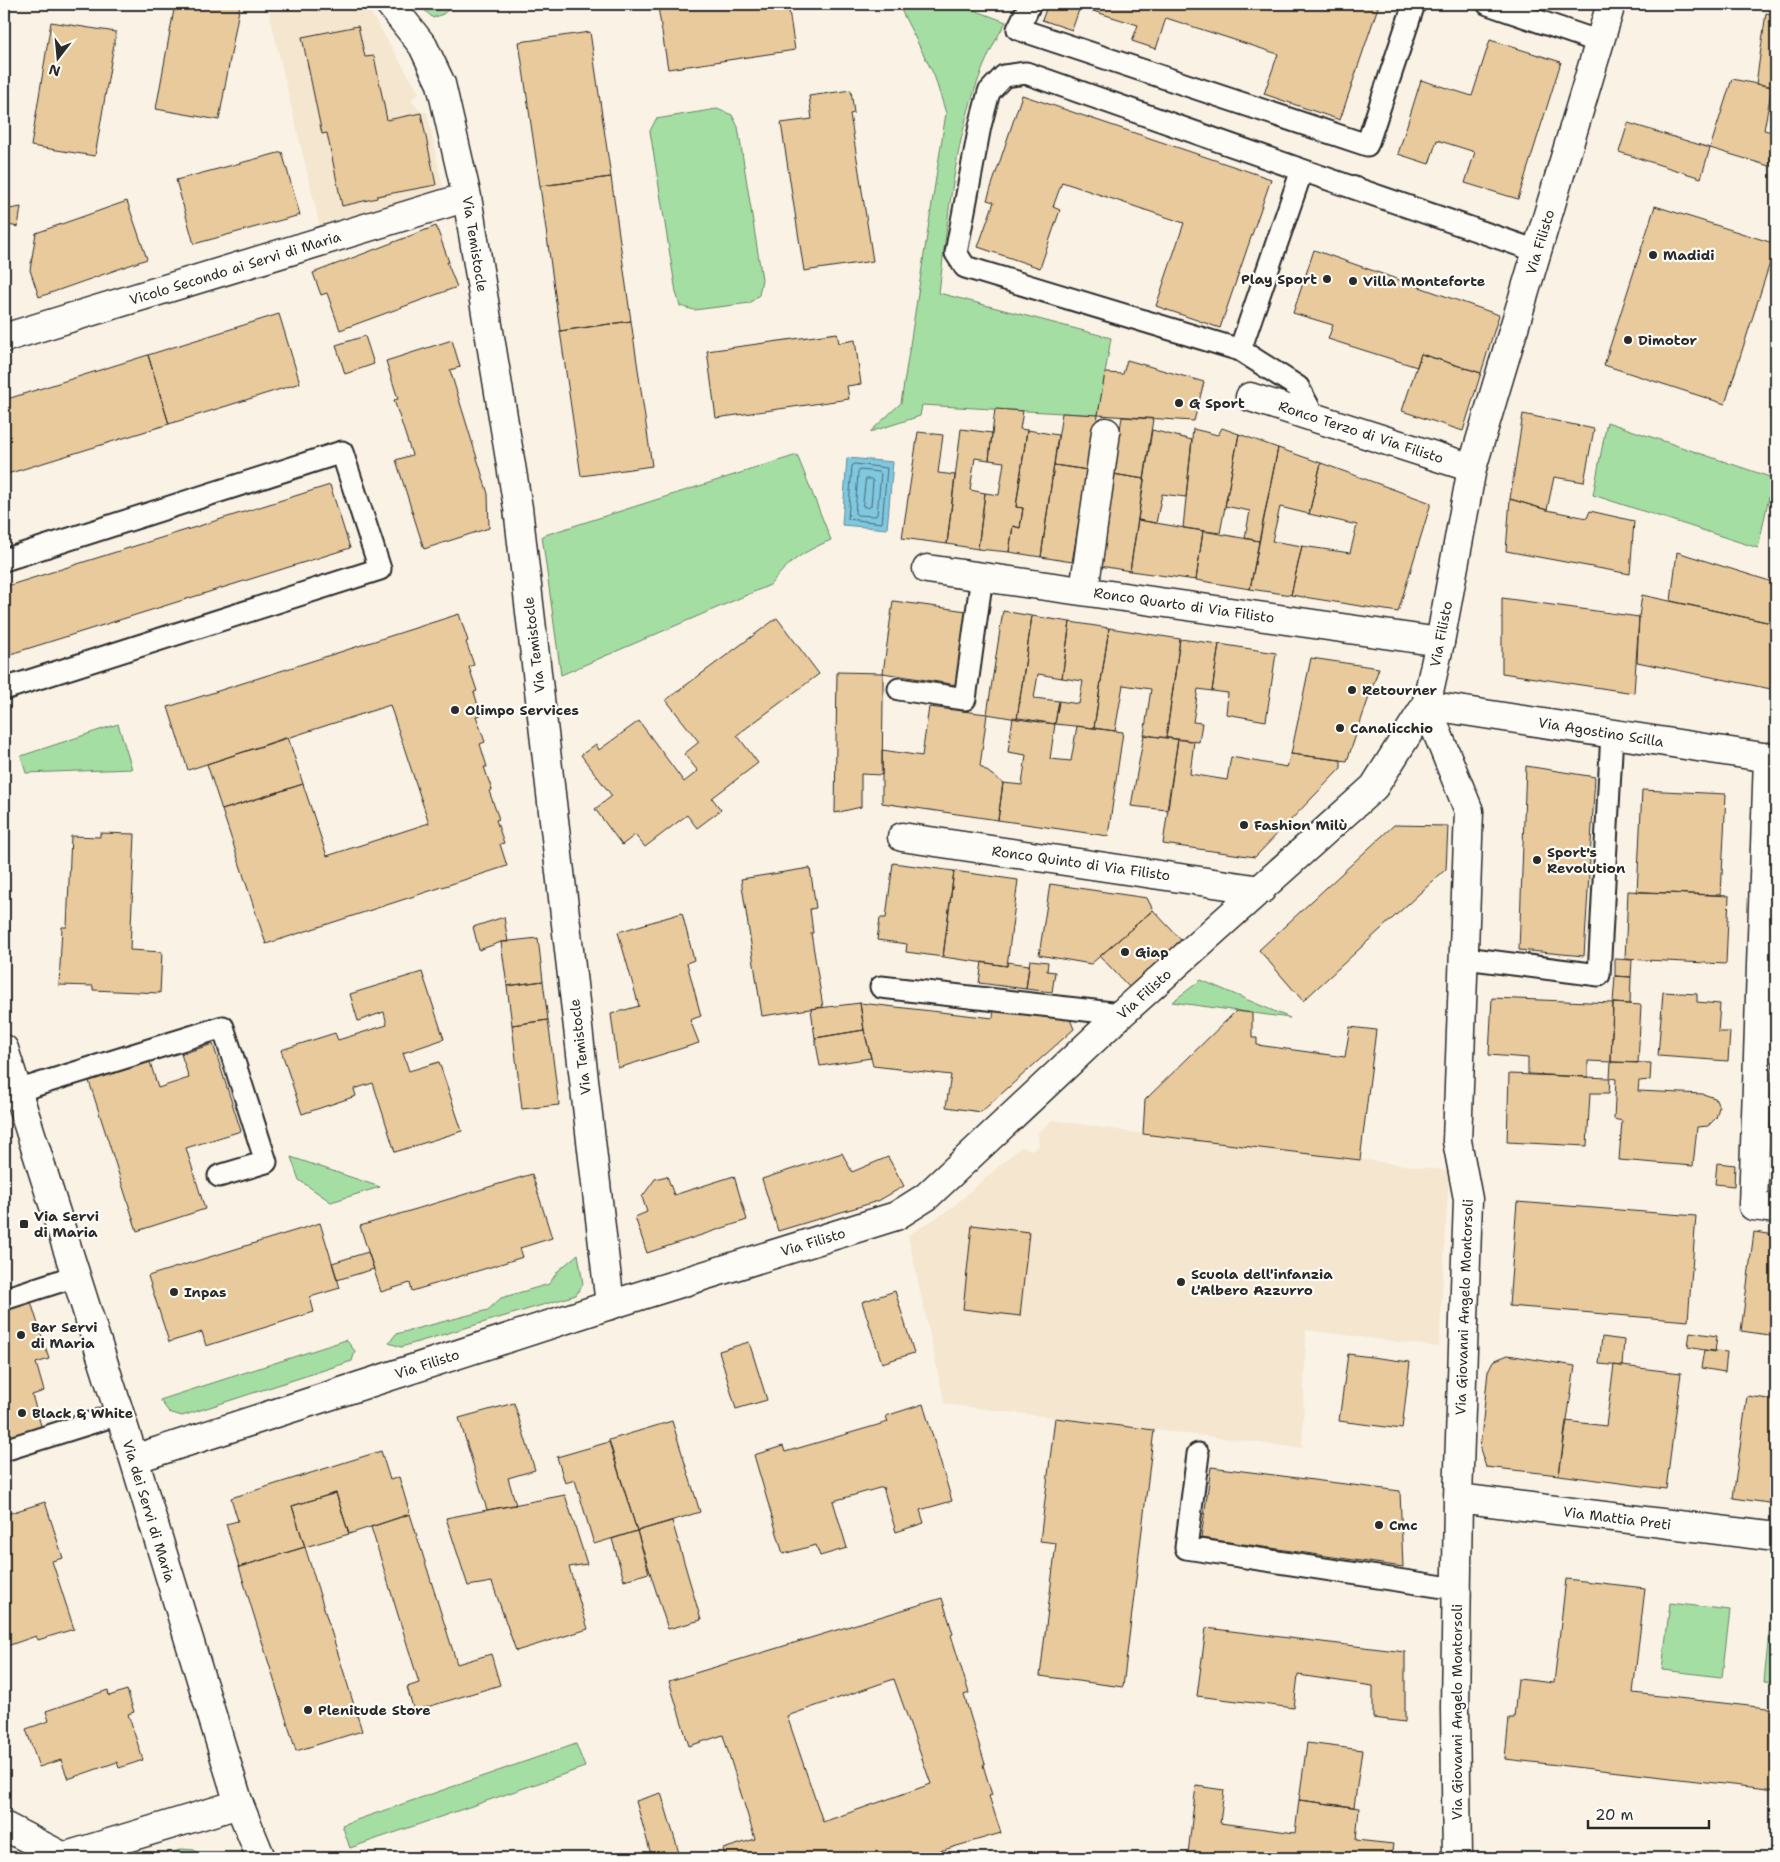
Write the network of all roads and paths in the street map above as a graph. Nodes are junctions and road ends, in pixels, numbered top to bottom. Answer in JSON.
{"nodes":[{"id":1,"x":390,"y":4,"type":"edge"},
{"id":2,"x":1030,"y":4,"type":"edge"},
{"id":3,"x":1414,"y":4,"type":"edge"},
{"id":4,"x":1488,"y":4,"type":"edge"},
{"id":5,"x":1611,"y":4,"type":"edge"},
{"id":6,"x":1600,"y":42,"type":"junction"},
{"id":7,"x":1302,"y":170,"type":"junction"},
{"id":8,"x":467,"y":197,"type":"junction"},
{"id":9,"x":1537,"y":251,"type":"junction"},
{"id":10,"x":4,"y":338,"type":"edge"},
{"id":11,"x":1240,"y":350,"type":"junction"},
{"id":12,"x":1250,"y":397,"type":"dead end"},
{"id":13,"x":1314,"y":417,"type":"junction"},
{"id":14,"x":1106,"y":432,"type":"dead end"},
{"id":15,"x":1472,"y":468,"type":"junction"},
{"id":16,"x":4,"y":560,"type":"edge"},
{"id":17,"x":927,"y":569,"type":"dead end"},
{"id":18,"x":982,"y":576,"type":"junction"},
{"id":19,"x":1084,"y":590,"type":"junction"},
{"id":20,"x":1440,"y":642,"type":"junction"},
{"id":21,"x":4,"y":689,"type":"edge"},
{"id":22,"x":898,"y":689,"type":"dead end"},
{"id":23,"x":1426,"y":705,"type":"junction"},
{"id":24,"x":1612,"y":733,"type":"junction"},
{"id":25,"x":1772,"y":758,"type":"edge"},
{"id":26,"x":902,"y":837,"type":"dead end"},
{"id":27,"x":1261,"y":890,"type":"junction"},
{"id":28,"x":1464,"y":958,"type":"junction"},
{"id":29,"x":881,"y":987,"type":"dead end"},
{"id":30,"x":1121,"y":1014,"type":"junction"},
{"id":31,"x":4,"y":1049,"type":"edge"},
{"id":32,"x":17,"y":1091,"type":"junction"},
{"id":33,"x":219,"y":1176,"type":"dead end"},
{"id":34,"x":1776,"y":1208,"type":"edge"},
{"id":35,"x":76,"y":1276,"type":"junction"},
{"id":36,"x":4,"y":1299,"type":"edge"},
{"id":37,"x":610,"y":1305,"type":"junction"},
{"id":38,"x":119,"y":1414,"type":"junction"},
{"id":39,"x":4,"y":1450,"type":"edge"},
{"id":40,"x":1198,"y":1454,"type":"dead end"},
{"id":41,"x":134,"y":1459,"type":"junction"},
{"id":42,"x":1458,"y":1498,"type":"junction"},
{"id":43,"x":1776,"y":1537,"type":"edge"},
{"id":44,"x":1457,"y":1588,"type":"junction"},
{"id":45,"x":239,"y":1804,"type":"junction"},
{"id":46,"x":4,"y":1826,"type":"edge"},
{"id":47,"x":64,"y":1857,"type":"edge"},
{"id":48,"x":261,"y":1858,"type":"edge"},
{"id":49,"x":1457,"y":1858,"type":"edge"}],
"edges":[{"from":1,"to":8,"type":"street","name":"Via Temistocle"},
{"from":2,"to":3,"type":"lane"},
{"from":4,"to":6,"type":"lane"},
{"from":5,"to":6,"type":"street","name":"Via Filisto"},
{"from":6,"to":9,"type":"street","name":"Via Filisto"},
{"from":7,"to":9,"type":"lane"},
{"from":7,"to":11,"type":"lane"},
{"from":7,"to":11,"type":"lane"},
{"from":8,"to":10,"type":"street","name":"Vicolo Secondo ai Servi di Maria"},
{"from":8,"to":37,"type":"street","name":"Via Temistocle"},
{"from":9,"to":15,"type":"street","name":"Via Filisto"},
{"from":11,"to":13,"type":"lane"},
{"from":12,"to":13,"type":"street","name":"Ronco Terzo di Via Filisto"},
{"from":13,"to":15,"type":"street","name":"Ronco Terzo di Via Filisto"},
{"from":14,"to":19,"type":"street"},
{"from":15,"to":20,"type":"street","name":"Via Filisto"},
{"from":16,"to":21,"type":"lane"},
{"from":17,"to":18,"type":"street","name":"Ronco Quarto di Via Filisto"},
{"from":18,"to":19,"type":"street","name":"Ronco Quarto di Via Filisto"},
{"from":18,"to":22,"type":"lane"},
{"from":19,"to":20,"type":"street","name":"Ronco Quarto di Via Filisto"},
{"from":20,"to":23,"type":"street","name":"Via Filisto"},
{"from":23,"to":24,"type":"street","name":"Via Agostino Scilla"},
{"from":23,"to":27,"type":"street","name":"Via Filisto"},
{"from":23,"to":28,"type":"street","name":"Via Giovanni Angelo Montorsoli"},
{"from":24,"to":25,"type":"street","name":"Via Agostino Scilla"},
{"from":24,"to":28,"type":"lane"},
{"from":25,"to":34,"type":"street"},
{"from":26,"to":27,"type":"street","name":"Ronco Quinto di Via Filisto"},
{"from":27,"to":30,"type":"street","name":"Via Filisto"},
{"from":28,"to":42,"type":"street","name":"Via Giovanni Angelo Montorsoli"},
{"from":29,"to":30,"type":"lane"},
{"from":30,"to":37,"type":"street","name":"Via Filisto"},
{"from":31,"to":32,"type":"street","name":"Via dei Servi di Maria"},
{"from":32,"to":33,"type":"lane"},
{"from":32,"to":35,"type":"street","name":"Via dei Servi di Maria"},
{"from":35,"to":36,"type":"lane"},
{"from":35,"to":38,"type":"street","name":"Via dei Servi di Maria"},
{"from":37,"to":41,"type":"street","name":"Via Filisto"},
{"from":38,"to":39,"type":"lane"},
{"from":38,"to":41,"type":"street","name":"Via dei Servi di Maria"},
{"from":40,"to":44,"type":"lane"},
{"from":41,"to":45,"type":"street","name":"Via dei Servi di Maria"},
{"from":42,"to":43,"type":"street","name":"Via Mattia Preti"},
{"from":42,"to":44,"type":"street","name":"Via Giovanni Angelo Montorsoli"},
{"from":44,"to":49,"type":"street","name":"Via Giovanni Angelo Montorsoli"},
{"from":45,"to":47,"type":"street"},
{"from":45,"to":48,"type":"street","name":"Via dei Servi di Maria"},
{"from":46,"to":47,"type":"street"}]}
